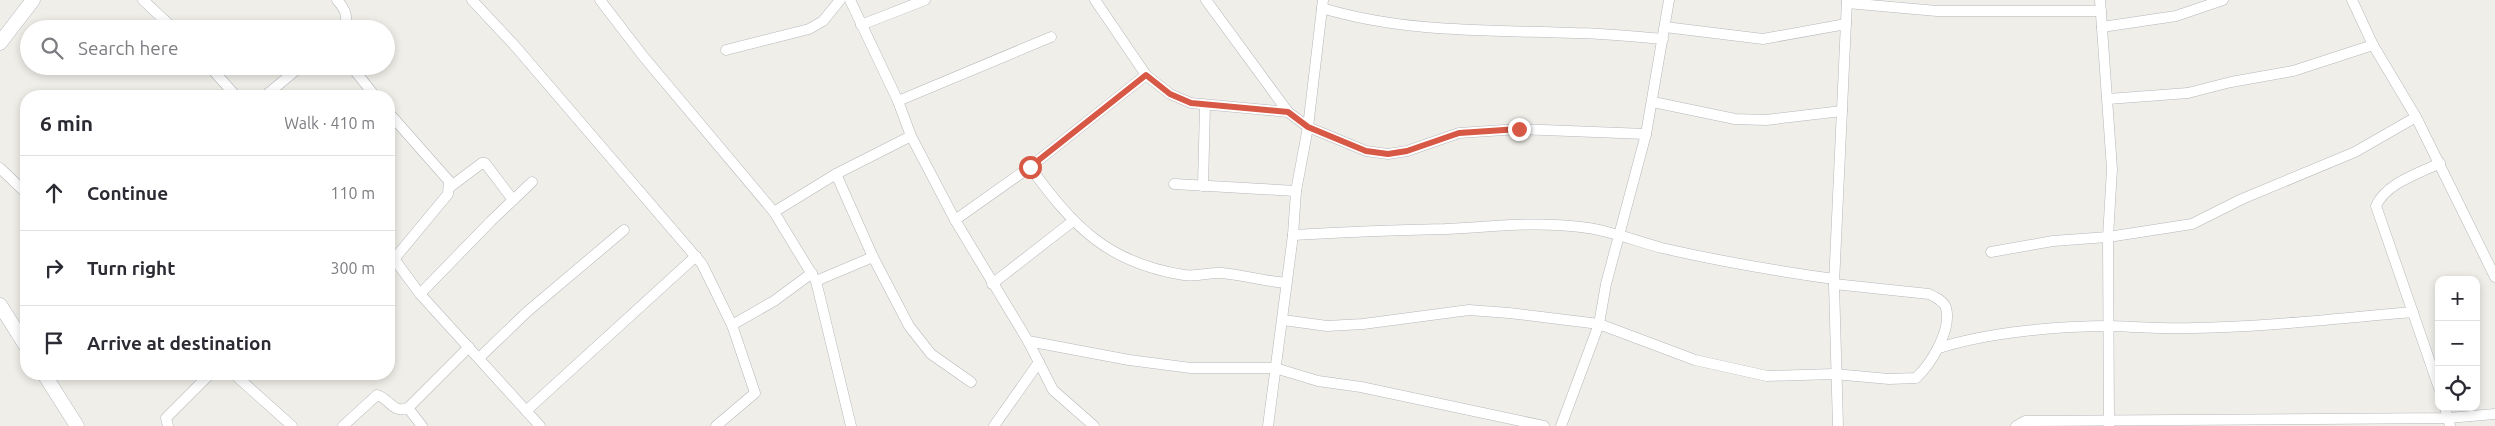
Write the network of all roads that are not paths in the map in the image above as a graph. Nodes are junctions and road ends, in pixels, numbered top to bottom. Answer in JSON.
{"nodes":[{"id":1,"x":33,"y":0,"type":"edge"},
{"id":2,"x":143,"y":0,"type":"edge"},
{"id":3,"x":336,"y":0,"type":"edge"},
{"id":4,"x":472,"y":0,"type":"edge"},
{"id":5,"x":600,"y":0,"type":"edge"},
{"id":6,"x":840,"y":0,"type":"edge"},
{"id":7,"x":850,"y":0,"type":"edge"},
{"id":8,"x":925,"y":0,"type":"edge"},
{"id":9,"x":1095,"y":0,"type":"edge"},
{"id":10,"x":1206,"y":0,"type":"edge"},
{"id":11,"x":1669,"y":0,"type":"edge"},
{"id":12,"x":2223,"y":0,"type":"edge"},
{"id":13,"x":2352,"y":0,"type":"edge"},
{"id":14,"x":1847,"y":2,"type":"edge"},
{"id":15,"x":1322,"y":4,"type":"edge"},
{"id":16,"x":2101,"y":5,"type":"edge"},
{"id":17,"x":164,"y":20,"type":"edge"},
{"id":18,"x":345,"y":20,"type":"edge"},
{"id":19,"x":1846,"y":24,"type":"junction"},
{"id":20,"x":861,"y":25,"type":"junction"},
{"id":21,"x":1665,"y":27,"type":"junction"},
{"id":22,"x":2102,"y":27,"type":"junction"},
{"id":23,"x":1051,"y":37,"type":"dead end"},
{"id":24,"x":1663,"y":38,"type":"junction"},
{"id":25,"x":0,"y":43,"type":"edge"},
{"id":26,"x":2373,"y":45,"type":"junction"},
{"id":27,"x":726,"y":50,"type":"dead end"},
{"id":28,"x":217,"y":75,"type":"edge"},
{"id":29,"x":290,"y":75,"type":"edge"},
{"id":30,"x":358,"y":75,"type":"edge"},
{"id":31,"x":1146,"y":75,"type":"junction"},
{"id":32,"x":231,"y":90,"type":"edge"},
{"id":33,"x":272,"y":90,"type":"edge"},
{"id":34,"x":370,"y":90,"type":"edge"},
{"id":35,"x":2108,"y":99,"type":"junction"},
{"id":36,"x":898,"y":101,"type":"junction"},
{"id":37,"x":1653,"y":102,"type":"junction"},
{"id":38,"x":1205,"y":106,"type":"junction"},
{"id":39,"x":1842,"y":111,"type":"junction"},
{"id":40,"x":1288,"y":112,"type":"junction"},
{"id":41,"x":2416,"y":117,"type":"junction"},
{"id":42,"x":395,"y":120,"type":"edge"},
{"id":43,"x":1308,"y":127,"type":"junction"},
{"id":44,"x":1646,"y":134,"type":"junction"},
{"id":45,"x":911,"y":136,"type":"junction"},
{"id":46,"x":2440,"y":163,"type":"junction"},
{"id":47,"x":1030,"y":167,"type":"junction"},
{"id":48,"x":0,"y":168,"type":"edge"},
{"id":49,"x":836,"y":174,"type":"junction"},
{"id":50,"x":532,"y":182,"type":"dead end"},
{"id":51,"x":1174,"y":184,"type":"dead end"},
{"id":52,"x":1203,"y":186,"type":"junction"},
{"id":53,"x":20,"y":187,"type":"edge"},
{"id":54,"x":450,"y":187,"type":"junction"},
{"id":55,"x":1296,"y":191,"type":"junction"},
{"id":56,"x":513,"y":200,"type":"junction"},
{"id":57,"x":774,"y":212,"type":"junction"},
{"id":58,"x":955,"y":220,"type":"junction"},
{"id":59,"x":1073,"y":221,"type":"junction"},
{"id":60,"x":624,"y":230,"type":"dead end"},
{"id":61,"x":1619,"y":233,"type":"junction"},
{"id":62,"x":1293,"y":235,"type":"junction"},
{"id":63,"x":2108,"y":237,"type":"junction"},
{"id":64,"x":395,"y":252,"type":"edge"},
{"id":65,"x":1991,"y":252,"type":"dead end"},
{"id":66,"x":696,"y":256,"type":"junction"},
{"id":67,"x":873,"y":257,"type":"junction"},
{"id":68,"x":395,"y":259,"type":"edge"},
{"id":69,"x":814,"y":277,"type":"junction"},
{"id":70,"x":2495,"y":277,"type":"edge"},
{"id":71,"x":1834,"y":282,"type":"junction"},
{"id":72,"x":1286,"y":283,"type":"junction"},
{"id":73,"x":992,"y":284,"type":"junction"},
{"id":74,"x":420,"y":294,"type":"junction"},
{"id":75,"x":0,"y":305,"type":"edge"},
{"id":76,"x":2413,"y":312,"type":"junction"},
{"id":77,"x":1282,"y":320,"type":"junction"},
{"id":78,"x":1599,"y":324,"type":"junction"},
{"id":79,"x":732,"y":325,"type":"junction"},
{"id":80,"x":2109,"y":326,"type":"junction"},
{"id":81,"x":20,"y":337,"type":"edge"},
{"id":82,"x":1028,"y":341,"type":"junction"},
{"id":83,"x":469,"y":347,"type":"junction"},
{"id":84,"x":1939,"y":348,"type":"junction"},
{"id":85,"x":479,"y":358,"type":"junction"},
{"id":86,"x":1039,"y":362,"type":"junction"},
{"id":87,"x":1275,"y":368,"type":"junction"},
{"id":88,"x":1834,"y":374,"type":"junction"},
{"id":89,"x":2435,"y":376,"type":"edge"},
{"id":90,"x":48,"y":380,"type":"edge"},
{"id":91,"x":204,"y":380,"type":"edge"},
{"id":92,"x":241,"y":380,"type":"edge"},
{"id":93,"x":971,"y":382,"type":"dead end"},
{"id":94,"x":408,"y":408,"type":"junction"},
{"id":95,"x":526,"y":411,"type":"junction"},
{"id":96,"x":2495,"y":414,"type":"edge"},
{"id":97,"x":2448,"y":417,"type":"edge"},
{"id":98,"x":2109,"y":423,"type":"edge"},
{"id":99,"x":76,"y":426,"type":"edge"},
{"id":100,"x":168,"y":426,"type":"edge"},
{"id":101,"x":292,"y":426,"type":"edge"},
{"id":102,"x":343,"y":426,"type":"edge"},
{"id":103,"x":422,"y":426,"type":"edge"},
{"id":104,"x":540,"y":426,"type":"edge"},
{"id":105,"x":716,"y":426,"type":"edge"},
{"id":106,"x":850,"y":426,"type":"edge"},
{"id":107,"x":994,"y":426,"type":"edge"},
{"id":108,"x":1094,"y":426,"type":"edge"},
{"id":109,"x":1268,"y":426,"type":"edge"},
{"id":110,"x":1544,"y":426,"type":"edge"},
{"id":111,"x":1561,"y":426,"type":"edge"},
{"id":112,"x":1838,"y":426,"type":"edge"},
{"id":113,"x":2016,"y":426,"type":"edge"}],
"edges":[{"from":1,"to":25,"type":"street"},
{"from":2,"to":17,"type":"street"},
{"from":3,"to":18,"type":"street"},
{"from":4,"to":66,"type":"street"},
{"from":5,"to":57,"type":"street"},
{"from":6,"to":27,"type":"street"},
{"from":7,"to":20,"type":"street"},
{"from":8,"to":20,"type":"street"},
{"from":9,"to":31,"type":"street"},
{"from":10,"to":40,"type":"street"},
{"from":11,"to":21,"type":"street"},
{"from":12,"to":22,"type":"street"},
{"from":13,"to":26,"type":"street"},
{"from":14,"to":16,"type":"street"},
{"from":14,"to":19,"type":"street"},
{"from":15,"to":24,"type":"street"},
{"from":15,"to":43,"type":"street"},
{"from":16,"to":22,"type":"street"},
{"from":19,"to":21,"type":"street"},
{"from":19,"to":39,"type":"street"},
{"from":20,"to":36,"type":"street"},
{"from":21,"to":24,"type":"street"},
{"from":22,"to":35,"type":"street"},
{"from":23,"to":36,"type":"street"},
{"from":24,"to":37,"type":"street"},
{"from":26,"to":35,"type":"street"},
{"from":26,"to":41,"type":"street"},
{"from":28,"to":32,"type":"street"},
{"from":29,"to":33,"type":"street"},
{"from":30,"to":34,"type":"street"},
{"from":31,"to":38,"type":"street"},
{"from":31,"to":47,"type":"street"},
{"from":35,"to":63,"type":"street"},
{"from":36,"to":45,"type":"street"},
{"from":37,"to":39,"type":"street"},
{"from":37,"to":44,"type":"street"},
{"from":38,"to":40,"type":"street"},
{"from":38,"to":52,"type":"street"},
{"from":39,"to":71,"type":"street"},
{"from":40,"to":43,"type":"street"},
{"from":41,"to":46,"type":"street"},
{"from":41,"to":63,"type":"street"},
{"from":42,"to":54,"type":"street"},
{"from":43,"to":44,"type":"street"},
{"from":43,"to":55,"type":"street"},
{"from":44,"to":61,"type":"street"},
{"from":45,"to":49,"type":"street"},
{"from":45,"to":58,"type":"street"},
{"from":46,"to":70,"type":"street"},
{"from":46,"to":76,"type":"street"},
{"from":47,"to":58,"type":"street"},
{"from":47,"to":59,"type":"street"},
{"from":48,"to":53,"type":"street"},
{"from":49,"to":57,"type":"street"},
{"from":49,"to":67,"type":"street"},
{"from":50,"to":56,"type":"street"},
{"from":51,"to":52,"type":"street"},
{"from":52,"to":55,"type":"street"},
{"from":54,"to":56,"type":"street"},
{"from":54,"to":64,"type":"street"},
{"from":55,"to":62,"type":"street"},
{"from":56,"to":74,"type":"street"},
{"from":57,"to":69,"type":"street"},
{"from":58,"to":73,"type":"street"},
{"from":59,"to":72,"type":"street"},
{"from":59,"to":73,"type":"street"},
{"from":60,"to":85,"type":"street"},
{"from":61,"to":62,"type":"street"},
{"from":61,"to":71,"type":"street"},
{"from":61,"to":78,"type":"street"},
{"from":62,"to":72,"type":"street"},
{"from":63,"to":65,"type":"street"},
{"from":63,"to":80,"type":"street"},
{"from":66,"to":79,"type":"street"},
{"from":66,"to":95,"type":"street"},
{"from":67,"to":69,"type":"street"},
{"from":67,"to":93,"type":"street"},
{"from":68,"to":74,"type":"street"},
{"from":69,"to":79,"type":"street"},
{"from":69,"to":106,"type":"street"},
{"from":71,"to":84,"type":"street"},
{"from":71,"to":88,"type":"street"},
{"from":72,"to":77,"type":"street"},
{"from":73,"to":82,"type":"street"},
{"from":74,"to":83,"type":"street"},
{"from":75,"to":81,"type":"street"},
{"from":76,"to":80,"type":"street"},
{"from":76,"to":89,"type":"street"},
{"from":77,"to":78,"type":"street"},
{"from":77,"to":87,"type":"street"},
{"from":78,"to":88,"type":"street"},
{"from":78,"to":111,"type":"street"},
{"from":79,"to":105,"type":"street"},
{"from":80,"to":84,"type":"street"},
{"from":80,"to":98,"type":"street"},
{"from":82,"to":86,"type":"street"},
{"from":82,"to":87,"type":"street"},
{"from":83,"to":85,"type":"street"},
{"from":83,"to":94,"type":"street"},
{"from":84,"to":88,"type":"street"},
{"from":85,"to":95,"type":"street"},
{"from":86,"to":107,"type":"street"},
{"from":86,"to":108,"type":"street"},
{"from":87,"to":109,"type":"street"},
{"from":87,"to":110,"type":"street"},
{"from":88,"to":112,"type":"street"},
{"from":90,"to":99,"type":"street"},
{"from":91,"to":100,"type":"street"},
{"from":92,"to":101,"type":"street"},
{"from":94,"to":102,"type":"street"},
{"from":94,"to":103,"type":"street"},
{"from":95,"to":104,"type":"street"},
{"from":96,"to":97,"type":"street"},
{"from":97,"to":98,"type":"street"},
{"from":98,"to":113,"type":"street"}]}
